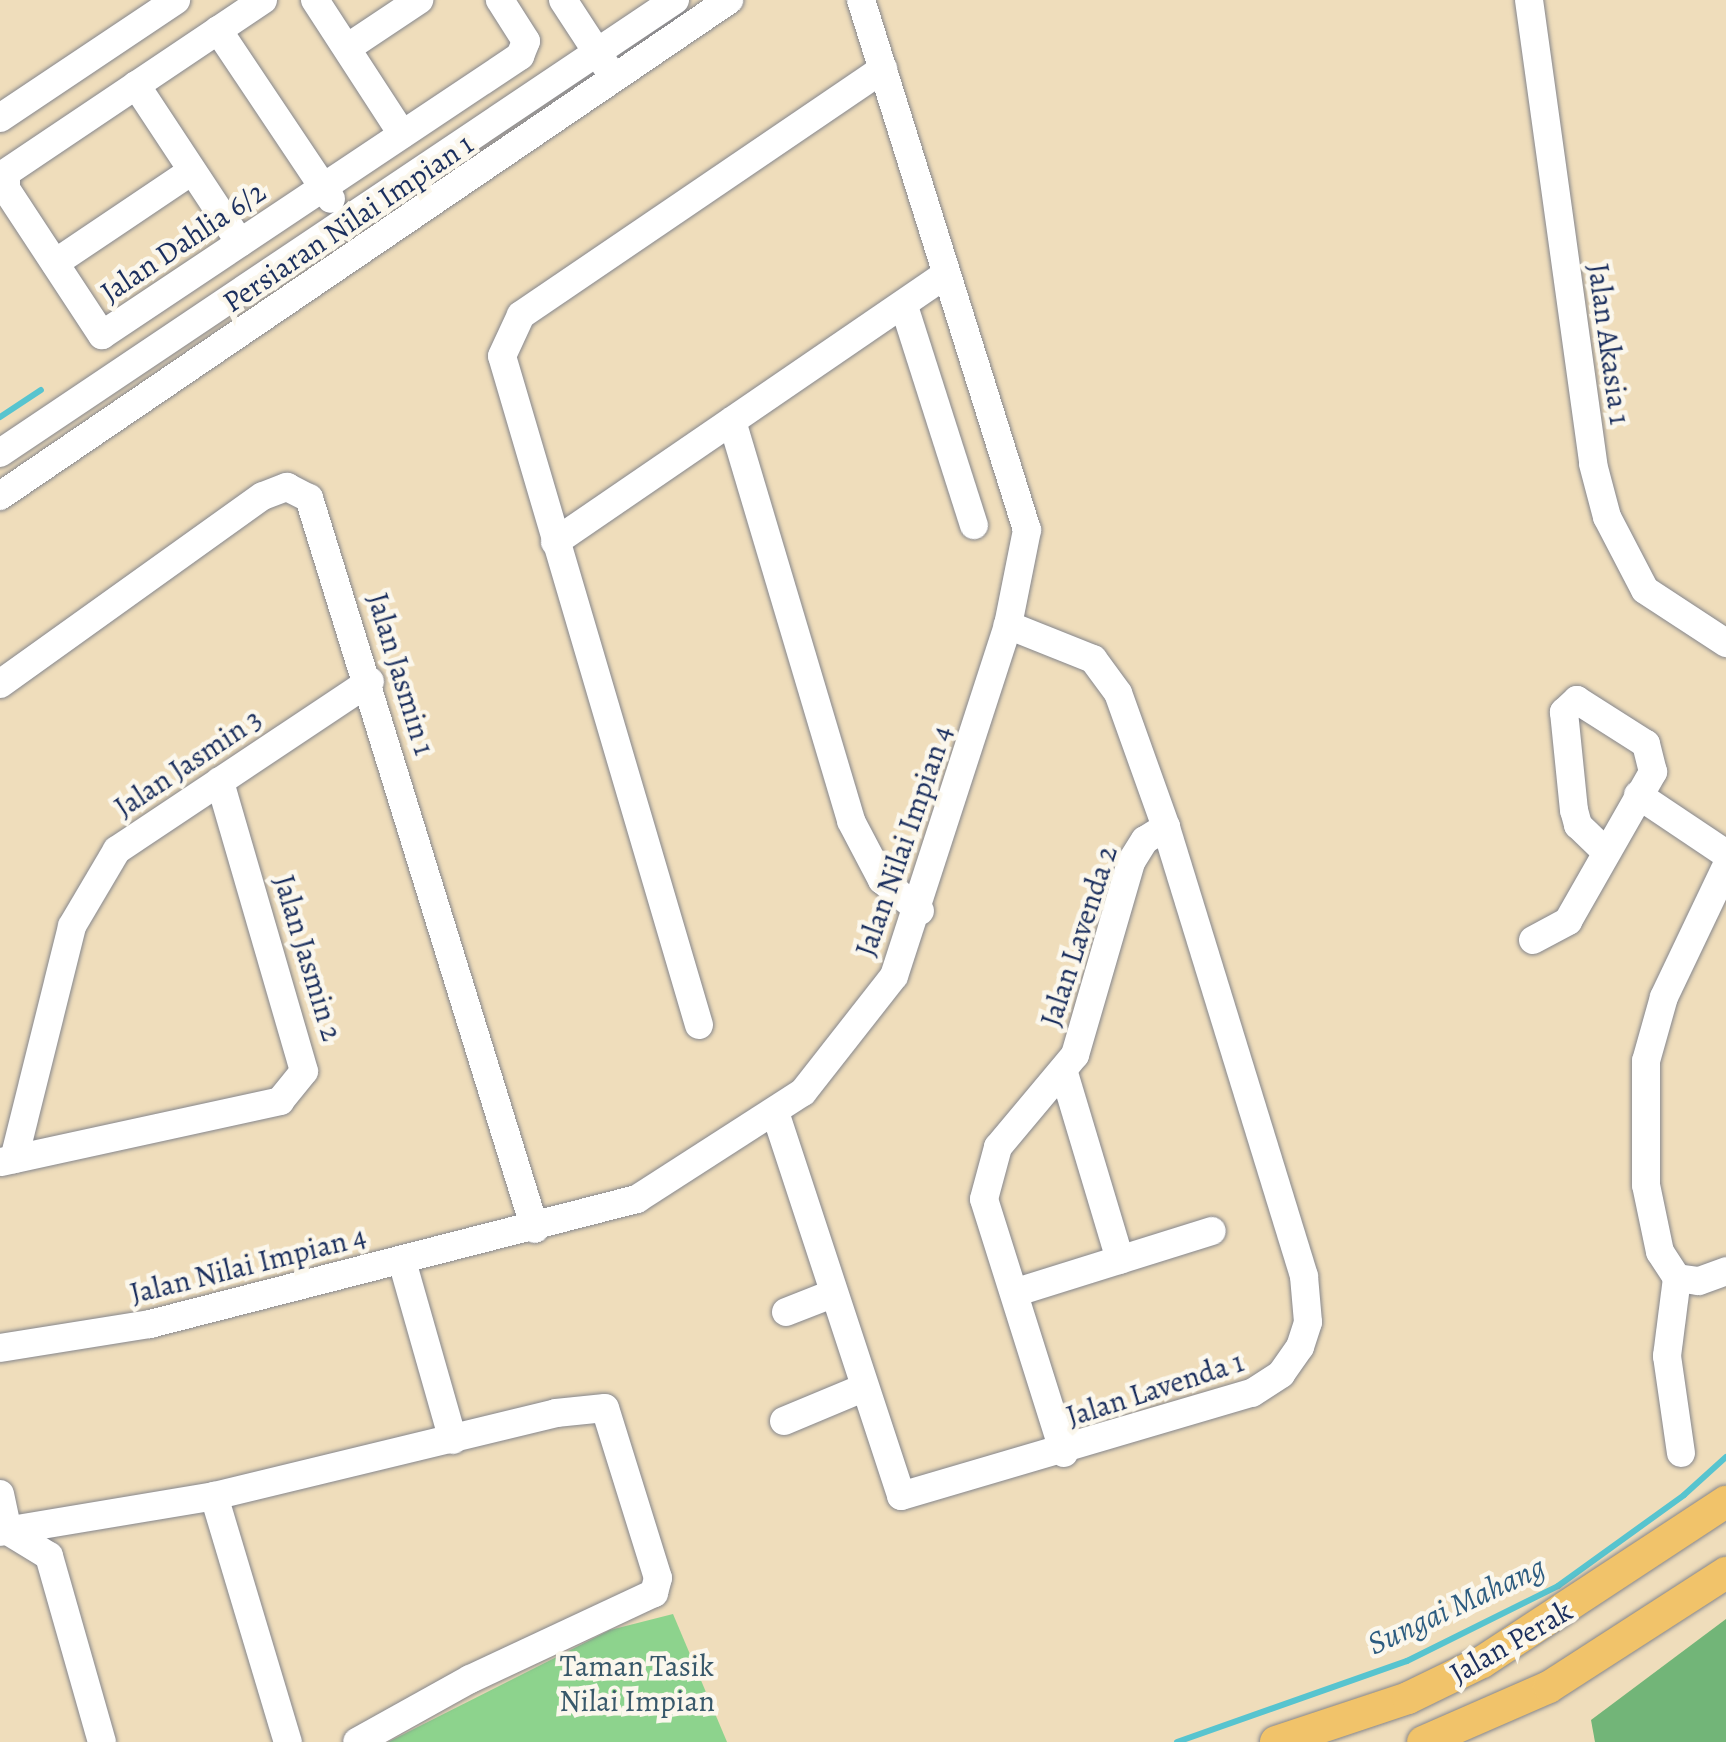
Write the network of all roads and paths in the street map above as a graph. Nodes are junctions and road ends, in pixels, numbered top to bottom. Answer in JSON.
{"nodes":[{"id":1,"x":176,"y":0,"type":"edge"},
{"id":2,"x":263,"y":0,"type":"edge"},
{"id":3,"x":315,"y":0,"type":"edge"},
{"id":4,"x":418,"y":0,"type":"edge"},
{"id":5,"x":500,"y":0,"type":"edge"},
{"id":6,"x":563,"y":0,"type":"edge"},
{"id":7,"x":675,"y":0,"type":"edge"},
{"id":8,"x":729,"y":0,"type":"edge"},
{"id":9,"x":861,"y":0,"type":"edge"},
{"id":10,"x":1529,"y":0,"type":"edge"},
{"id":11,"x":218,"y":30,"type":"junction"},
{"id":12,"x":348,"y":48,"type":"junction"},
{"id":13,"x":597,"y":53,"type":"junction"},
{"id":14,"x":883,"y":68,"type":"junction"},
{"id":15,"x":616,"y":82,"type":"junction"},
{"id":16,"x":136,"y":85,"type":"junction"},
{"id":17,"x":0,"y":118,"type":"edge"},
{"id":18,"x":0,"y":126,"type":"edge"},
{"id":19,"x":402,"y":134,"type":"junction"},
{"id":20,"x":24,"y":158,"type":"junction"},
{"id":21,"x":192,"y":171,"type":"junction"},
{"id":22,"x":323,"y":187,"type":"junction"},
{"id":23,"x":345,"y":220,"type":"junction"},
{"id":24,"x":240,"y":242,"type":"junction"},
{"id":25,"x":55,"y":263,"type":"junction"},
{"id":26,"x":945,"y":275,"type":"junction"},
{"id":27,"x":904,"y":306,"type":"junction"},
{"id":28,"x":732,"y":421,"type":"junction"},
{"id":29,"x":0,"y":454,"type":"edge"},
{"id":30,"x":0,"y":496,"type":"edge"},
{"id":31,"x":974,"y":525,"type":"dead end"},
{"id":32,"x":555,"y":542,"type":"junction"},
{"id":33,"x":1008,"y":624,"type":"junction"},
{"id":34,"x":1726,"y":643,"type":"edge"},
{"id":35,"x":370,"y":681,"type":"junction"},
{"id":36,"x":0,"y":684,"type":"edge"},
{"id":37,"x":220,"y":781,"type":"junction"},
{"id":38,"x":1638,"y":796,"type":"junction"},
{"id":39,"x":1166,"y":826,"type":"junction"},
{"id":40,"x":1604,"y":850,"type":"junction"},
{"id":41,"x":1726,"y":854,"type":"edge"},
{"id":42,"x":1726,"y":867,"type":"edge"},
{"id":43,"x":920,"y":910,"type":"junction"},
{"id":44,"x":1533,"y":940,"type":"dead end"},
{"id":45,"x":700,"y":1025,"type":"dead end"},
{"id":46,"x":1064,"y":1073,"type":"junction"},
{"id":47,"x":776,"y":1115,"type":"junction"},
{"id":48,"x":7,"y":1160,"type":"edge"},
{"id":49,"x":535,"y":1229,"type":"junction"},
{"id":50,"x":1212,"y":1231,"type":"dead end"},
{"id":51,"x":1120,"y":1260,"type":"junction"},
{"id":52,"x":402,"y":1261,"type":"junction"},
{"id":53,"x":1726,"y":1271,"type":"edge"},
{"id":54,"x":1677,"y":1278,"type":"junction"},
{"id":55,"x":1017,"y":1292,"type":"junction"},
{"id":56,"x":832,"y":1294,"type":"junction"},
{"id":57,"x":786,"y":1312,"type":"dead end"},
{"id":58,"x":0,"y":1348,"type":"edge"},
{"id":59,"x":862,"y":1388,"type":"junction"},
{"id":60,"x":784,"y":1422,"type":"dead end"},
{"id":61,"x":453,"y":1440,"type":"junction"},
{"id":62,"x":1064,"y":1453,"type":"junction"},
{"id":63,"x":1681,"y":1453,"type":"dead end"},
{"id":64,"x":0,"y":1494,"type":"edge"},
{"id":65,"x":214,"y":1496,"type":"junction"},
{"id":66,"x":1726,"y":1502,"type":"edge"},
{"id":67,"x":4,"y":1532,"type":"edge"},
{"id":68,"x":1726,"y":1573,"type":"edge"},
{"id":69,"x":102,"y":1742,"type":"edge"},
{"id":70,"x":288,"y":1742,"type":"edge"},
{"id":71,"x":357,"y":1742,"type":"edge"},
{"id":72,"x":1276,"y":1742,"type":"edge"},
{"id":73,"x":1423,"y":1742,"type":"edge"}],
"edges":[{"from":1,"to":17,"type":"street"},
{"from":2,"to":11,"type":"street"},
{"from":3,"to":12,"type":"street"},
{"from":4,"to":12,"type":"street"},
{"from":5,"to":19,"type":"street","name":"Jalan Dahlia 6/2"},
{"from":6,"to":13,"type":"street"},
{"from":7,"to":13,"type":"street","name":"Persiaran Nilai Impian 1"},
{"from":8,"to":15,"type":"street","name":"Persiaran Nilai Impian 1"},
{"from":9,"to":14,"type":"street","name":"Jalan Nilai Impian 4"},
{"from":10,"to":34,"type":"street","name":"Jalan Akasia 1"},
{"from":11,"to":16,"type":"street"},
{"from":11,"to":22,"type":"street"},
{"from":12,"to":19,"type":"street"},
{"from":13,"to":15,"type":"street"},
{"from":13,"to":23,"type":"street","name":"Persiaran Nilai Impian 1"},
{"from":14,"to":26,"type":"street","name":"Jalan Nilai Impian 4"},
{"from":14,"to":32,"type":"street"},
{"from":15,"to":30,"type":"street","name":"Persiaran Nilai Impian 1"},
{"from":16,"to":20,"type":"street"},
{"from":16,"to":21,"type":"street"},
{"from":18,"to":20,"type":"street"},
{"from":19,"to":22,"type":"street","name":"Jalan Dahlia 6/2"},
{"from":20,"to":25,"type":"street","name":"Jalan Dahlia 6/2"},
{"from":21,"to":24,"type":"street"},
{"from":21,"to":25,"type":"street"},
{"from":22,"to":23,"type":"street"},
{"from":22,"to":24,"type":"street","name":"Jalan Dahlia 6/2"},
{"from":23,"to":29,"type":"street","name":"Persiaran Nilai Impian 1"},
{"from":24,"to":25,"type":"street","name":"Jalan Dahlia 6/2"},
{"from":26,"to":27,"type":"street"},
{"from":26,"to":33,"type":"street","name":"Jalan Nilai Impian 4"},
{"from":27,"to":28,"type":"street"},
{"from":27,"to":31,"type":"street"},
{"from":28,"to":32,"type":"street"},
{"from":28,"to":43,"type":"street"},
{"from":32,"to":45,"type":"street"},
{"from":33,"to":39,"type":"street","name":"Jalan Lavenda 1"},
{"from":33,"to":43,"type":"street","name":"Jalan Nilai Impian 4"},
{"from":35,"to":36,"type":"street","name":"Jalan Jasmin 1"},
{"from":35,"to":37,"type":"street","name":"Jalan Jasmin 3"},
{"from":35,"to":49,"type":"street","name":"Jalan Jasmin 1"},
{"from":37,"to":48,"type":"street","name":"Jalan Jasmin 3"},
{"from":37,"to":48,"type":"street","name":"Jalan Jasmin 2"},
{"from":38,"to":40,"type":"street"},
{"from":38,"to":40,"type":"street"},
{"from":38,"to":41,"type":"street"},
{"from":39,"to":46,"type":"street","name":"Jalan Lavenda 2"},
{"from":39,"to":62,"type":"street","name":"Jalan Lavenda 1"},
{"from":40,"to":44,"type":"street"},
{"from":42,"to":54,"type":"street"},
{"from":43,"to":47,"type":"street","name":"Jalan Nilai Impian 4"},
{"from":46,"to":51,"type":"street"},
{"from":46,"to":55,"type":"street","name":"Jalan Lavenda 2"},
{"from":47,"to":49,"type":"street","name":"Jalan Nilai Impian 4"},
{"from":47,"to":56,"type":"street","name":"Jalan Lavenda 1"},
{"from":49,"to":52,"type":"street","name":"Jalan Nilai Impian 4"},
{"from":50,"to":51,"type":"street"},
{"from":51,"to":55,"type":"street"},
{"from":52,"to":58,"type":"street","name":"Jalan Nilai Impian 4"},
{"from":52,"to":61,"type":"street"},
{"from":53,"to":54,"type":"street"},
{"from":54,"to":63,"type":"street"},
{"from":55,"to":62,"type":"street","name":"Jalan Lavenda 2"},
{"from":56,"to":57,"type":"street"},
{"from":56,"to":59,"type":"street","name":"Jalan Lavenda 1"},
{"from":59,"to":60,"type":"street"},
{"from":59,"to":62,"type":"street","name":"Jalan Lavenda 1"},
{"from":61,"to":65,"type":"street"},
{"from":61,"to":71,"type":"street"},
{"from":64,"to":67,"type":"street"},
{"from":65,"to":67,"type":"street"},
{"from":65,"to":70,"type":"street"},
{"from":66,"to":72,"type":"main road","name":"Jalan Perak"},
{"from":67,"to":69,"type":"street"},
{"from":68,"to":73,"type":"main road","name":"Jalan Perak"}]}
